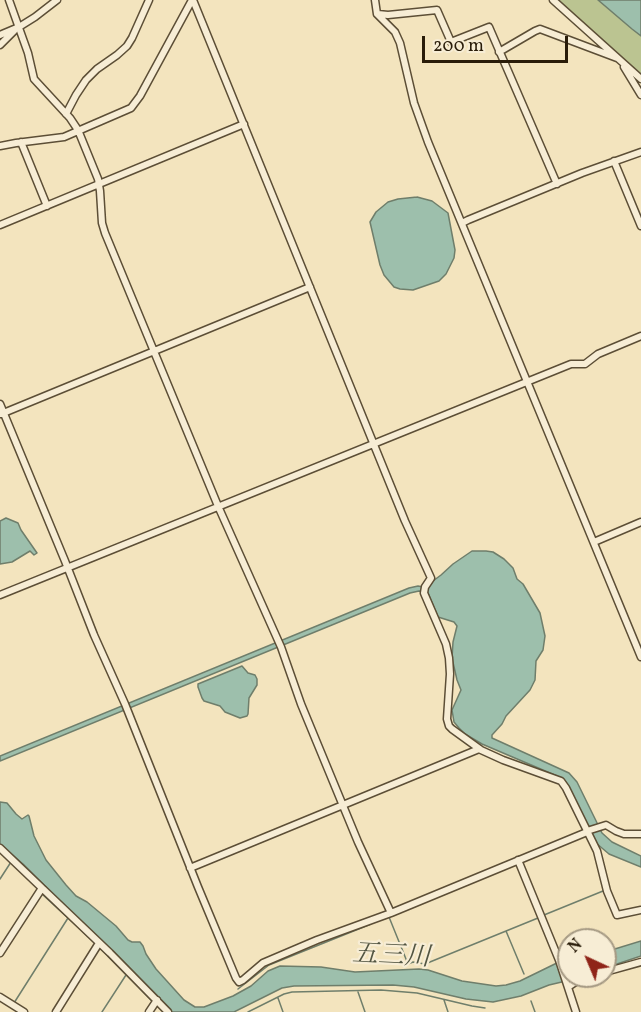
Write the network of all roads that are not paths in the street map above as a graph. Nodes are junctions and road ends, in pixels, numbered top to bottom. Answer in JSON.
{"nodes":[{"id":1,"x":9,"y":0,"type":"edge"},
{"id":2,"x":57,"y":0,"type":"edge"},
{"id":3,"x":149,"y":0,"type":"edge"},
{"id":4,"x":193,"y":0,"type":"edge"},
{"id":5,"x":375,"y":0,"type":"edge"},
{"id":6,"x":553,"y":0,"type":"edge"},
{"id":7,"x":377,"y":14,"type":"junction"},
{"id":8,"x":19,"y":27,"type":"junction"},
{"id":9,"x":0,"y":35,"type":"edge"},
{"id":10,"x":0,"y":45,"type":"edge"},
{"id":11,"x":499,"y":52,"type":"junction"},
{"id":12,"x":618,"y":58,"type":"junction"},
{"id":13,"x":641,"y":79,"type":"edge"},
{"id":14,"x":641,"y":94,"type":"edge"},
{"id":15,"x":66,"y":114,"type":"junction"},
{"id":16,"x":244,"y":124,"type":"junction"},
{"id":17,"x":78,"y":130,"type":"junction"},
{"id":18,"x":21,"y":142,"type":"junction"},
{"id":19,"x":0,"y":146,"type":"edge"},
{"id":20,"x":641,"y":152,"type":"edge"},
{"id":21,"x":614,"y":161,"type":"junction"},
{"id":22,"x":99,"y":184,"type":"junction"},
{"id":23,"x":556,"y":184,"type":"junction"},
{"id":24,"x":47,"y":206,"type":"junction"},
{"id":25,"x":462,"y":223,"type":"junction"},
{"id":26,"x":0,"y":225,"type":"edge"},
{"id":27,"x":641,"y":226,"type":"edge"},
{"id":28,"x":310,"y":287,"type":"junction"},
{"id":29,"x":641,"y":336,"type":"edge"},
{"id":30,"x":154,"y":352,"type":"junction"},
{"id":31,"x":527,"y":382,"type":"junction"},
{"id":32,"x":0,"y":404,"type":"edge"},
{"id":33,"x":2,"y":414,"type":"edge"},
{"id":34,"x":374,"y":443,"type":"junction"},
{"id":35,"x":218,"y":506,"type":"junction"},
{"id":36,"x":641,"y":522,"type":"edge"},
{"id":37,"x":594,"y":542,"type":"junction"},
{"id":38,"x":68,"y":568,"type":"junction"},
{"id":39,"x":0,"y":595,"type":"edge"},
{"id":40,"x":641,"y":657,"type":"edge"},
{"id":41,"x":479,"y":749,"type":"junction"},
{"id":42,"x":343,"y":805,"type":"junction"},
{"id":43,"x":587,"y":832,"type":"junction"},
{"id":44,"x":641,"y":834,"type":"edge"},
{"id":45,"x":0,"y":848,"type":"edge"},
{"id":46,"x":518,"y":860,"type":"junction"},
{"id":47,"x":190,"y":867,"type":"junction"},
{"id":48,"x":42,"y":888,"type":"junction"},
{"id":49,"x":641,"y":910,"type":"edge"},
{"id":50,"x":390,"y":913,"type":"junction"},
{"id":51,"x":99,"y":943,"type":"junction"},
{"id":52,"x":0,"y":953,"type":"edge"},
{"id":53,"x":557,"y":955,"type":"edge"},
{"id":54,"x":641,"y":962,"type":"edge"},
{"id":55,"x":617,"y":969,"type":"edge"},
{"id":56,"x":568,"y":988,"type":"edge"},
{"id":57,"x":0,"y":997,"type":"edge"},
{"id":58,"x":157,"y":1000,"type":"junction"},
{"id":59,"x":24,"y":1012,"type":"edge"},
{"id":60,"x":56,"y":1012,"type":"edge"},
{"id":61,"x":149,"y":1012,"type":"edge"},
{"id":62,"x":168,"y":1012,"type":"edge"},
{"id":63,"x":576,"y":1012,"type":"edge"}],
"edges":[{"from":1,"to":8,"type":"street"},
{"from":2,"to":8,"type":"street"},
{"from":3,"to":15,"type":"street"},
{"from":4,"to":16,"type":"street"},
{"from":4,"to":17,"type":"street"},
{"from":5,"to":7,"type":"street"},
{"from":6,"to":12,"type":"street"},
{"from":7,"to":11,"type":"street"},
{"from":7,"to":25,"type":"street"},
{"from":8,"to":9,"type":"street"},
{"from":8,"to":10,"type":"street"},
{"from":8,"to":15,"type":"street"},
{"from":11,"to":12,"type":"street"},
{"from":11,"to":23,"type":"street"},
{"from":12,"to":13,"type":"street"},
{"from":12,"to":14,"type":"street"},
{"from":15,"to":17,"type":"street"},
{"from":16,"to":22,"type":"street"},
{"from":16,"to":28,"type":"street"},
{"from":17,"to":18,"type":"street"},
{"from":17,"to":22,"type":"street"},
{"from":18,"to":19,"type":"street"},
{"from":18,"to":24,"type":"street"},
{"from":20,"to":21,"type":"street"},
{"from":21,"to":23,"type":"street"},
{"from":21,"to":27,"type":"street"},
{"from":22,"to":24,"type":"street"},
{"from":22,"to":30,"type":"street"},
{"from":23,"to":25,"type":"street"},
{"from":24,"to":26,"type":"street"},
{"from":25,"to":31,"type":"street"},
{"from":28,"to":30,"type":"street"},
{"from":28,"to":34,"type":"street"},
{"from":29,"to":31,"type":"street"},
{"from":30,"to":33,"type":"street"},
{"from":30,"to":35,"type":"street"},
{"from":31,"to":34,"type":"street"},
{"from":31,"to":37,"type":"street"},
{"from":32,"to":33,"type":"street"},
{"from":33,"to":38,"type":"street"},
{"from":34,"to":35,"type":"street"},
{"from":34,"to":41,"type":"street"},
{"from":35,"to":38,"type":"street"},
{"from":35,"to":42,"type":"street"},
{"from":36,"to":37,"type":"street"},
{"from":37,"to":40,"type":"street"},
{"from":38,"to":39,"type":"street"},
{"from":38,"to":47,"type":"street"},
{"from":41,"to":42,"type":"street"},
{"from":41,"to":43,"type":"street"},
{"from":42,"to":47,"type":"street"},
{"from":42,"to":50,"type":"street"},
{"from":43,"to":44,"type":"street"},
{"from":43,"to":46,"type":"street"},
{"from":43,"to":49,"type":"street"},
{"from":45,"to":48,"type":"street"},
{"from":46,"to":50,"type":"street"},
{"from":46,"to":53,"type":"street"},
{"from":47,"to":50,"type":"street"},
{"from":48,"to":51,"type":"street"},
{"from":48,"to":52,"type":"street"},
{"from":51,"to":58,"type":"street"},
{"from":51,"to":60,"type":"street"},
{"from":54,"to":55,"type":"street"},
{"from":56,"to":63,"type":"street"},
{"from":57,"to":59,"type":"street"},
{"from":58,"to":61,"type":"street"},
{"from":58,"to":62,"type":"street"}]}
